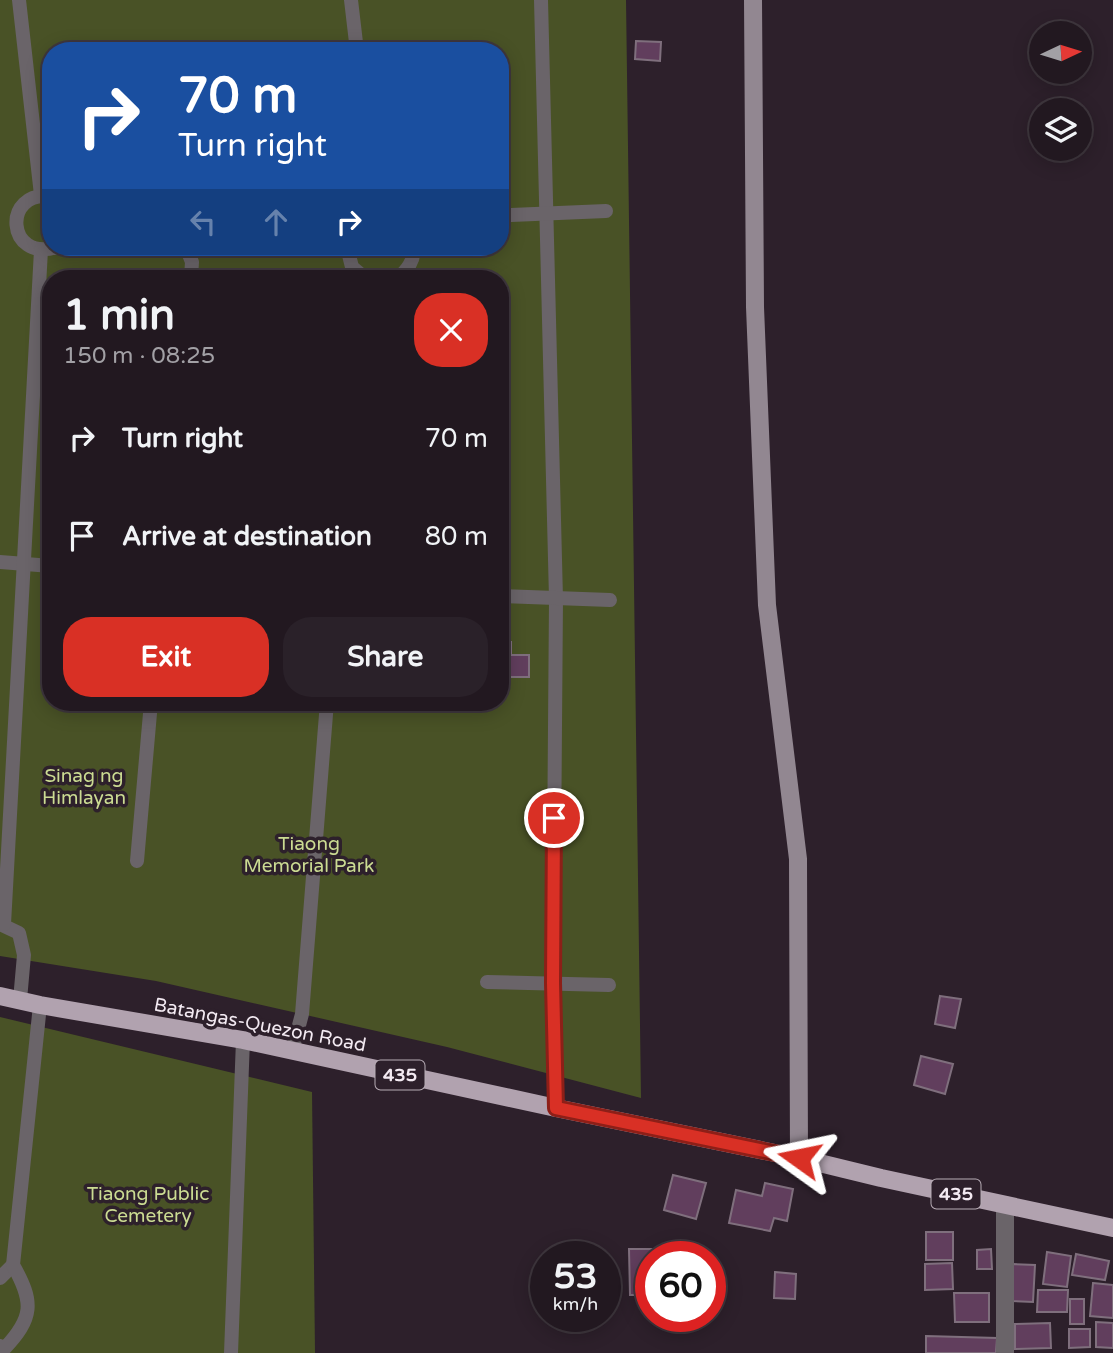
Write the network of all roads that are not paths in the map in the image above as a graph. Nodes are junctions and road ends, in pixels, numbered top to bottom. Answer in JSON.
{"nodes":[{"id":1,"x":19,"y":0,"type":"edge"},
{"id":2,"x":351,"y":0,"type":"edge"},
{"id":3,"x":541,"y":0,"type":"edge"},
{"id":4,"x":753,"y":0,"type":"edge"},
{"id":5,"x":356,"y":42,"type":"edge"},
{"id":6,"x":42,"y":167,"type":"edge"},
{"id":7,"x":42,"y":197,"type":"edge"},
{"id":8,"x":606,"y":211,"type":"dead end"},
{"id":9,"x":512,"y":215,"type":"dead end"},
{"id":10,"x":547,"y":215,"type":"junction"},
{"id":11,"x":0,"y":217,"type":"edge"},
{"id":12,"x":16,"y":219,"type":"junction"},
{"id":13,"x":41,"y":250,"type":"joint"},
{"id":14,"x":0,"y":562,"type":"edge"},
{"id":15,"x":24,"y":564,"type":"junction"},
{"id":16,"x":42,"y":565,"type":"edge"},
{"id":17,"x":509,"y":596,"type":"edge"},
{"id":18,"x":556,"y":599,"type":"junction"},
{"id":19,"x":610,"y":600,"type":"dead end"},
{"id":20,"x":150,"y":711,"type":"edge"},
{"id":21,"x":326,"y":711,"type":"edge"},
{"id":22,"x":137,"y":861,"type":"dead end"},
{"id":23,"x":2,"y":924,"type":"edge"},
{"id":24,"x":487,"y":982,"type":"dead end"},
{"id":25,"x":553,"y":983,"type":"junction"},
{"id":26,"x":609,"y":985,"type":"dead end"},
{"id":27,"x":0,"y":996,"type":"edge"},
{"id":28,"x":20,"y":1000,"type":"junction"},
{"id":29,"x":40,"y":1005,"type":"junction"},
{"id":30,"x":243,"y":1040,"type":"junction"},
{"id":31,"x":292,"y":1052,"type":"junction"},
{"id":32,"x":556,"y":1108,"type":"junction"},
{"id":33,"x":799,"y":1158,"type":"junction"},
{"id":34,"x":1005,"y":1205,"type":"junction"},
{"id":35,"x":1113,"y":1228,"type":"edge"},
{"id":36,"x":13,"y":1265,"type":"junction"},
{"id":37,"x":0,"y":1278,"type":"edge"},
{"id":38,"x":2,"y":1350,"type":"edge"},
{"id":39,"x":232,"y":1353,"type":"edge"},
{"id":40,"x":1005,"y":1353,"type":"edge"}],
"edges":[{"from":1,"to":6,"type":"lane"},
{"from":2,"to":5,"type":"lane"},
{"from":3,"to":10,"type":"lane"},
{"from":4,"to":33,"type":"street"},
{"from":7,"to":12,"type":"lane"},
{"from":8,"to":10,"type":"lane"},
{"from":9,"to":10,"type":"lane"},
{"from":10,"to":18,"type":"lane"},
{"from":11,"to":12,"type":"lane"},
{"from":12,"to":13,"type":"lane"},
{"from":13,"to":15,"type":"lane"},
{"from":14,"to":15,"type":"lane"},
{"from":15,"to":16,"type":"lane"},
{"from":15,"to":23,"type":"lane"},
{"from":17,"to":18,"type":"lane"},
{"from":18,"to":19,"type":"lane"},
{"from":18,"to":25,"type":"lane"},
{"from":20,"to":22,"type":"lane"},
{"from":21,"to":31,"type":"lane"},
{"from":23,"to":28,"type":"lane"},
{"from":24,"to":25,"type":"lane"},
{"from":25,"to":26,"type":"lane"},
{"from":25,"to":32,"type":"lane"},
{"from":27,"to":28,"type":"main road","name":"Batangas-Quezon Road","number":"435"},
{"from":28,"to":29,"type":"main road","name":"Batangas-Quezon Road","number":"435"},
{"from":29,"to":30,"type":"main road","name":"Batangas-Quezon Road","number":"435"},
{"from":29,"to":36,"type":"lane"},
{"from":30,"to":31,"type":"main road","name":"Batangas-Quezon Road","number":"435"},
{"from":30,"to":39,"type":"lane"},
{"from":31,"to":32,"type":"main road","name":"Batangas-Quezon Road","number":"435"},
{"from":32,"to":33,"type":"main road","name":"Batangas-Quezon Road","number":"435"},
{"from":33,"to":34,"type":"main road","number":"435"},
{"from":34,"to":35,"type":"main road","number":"435"},
{"from":34,"to":40,"type":"street"},
{"from":36,"to":37,"type":"lane"},
{"from":36,"to":38,"type":"lane"}]}
